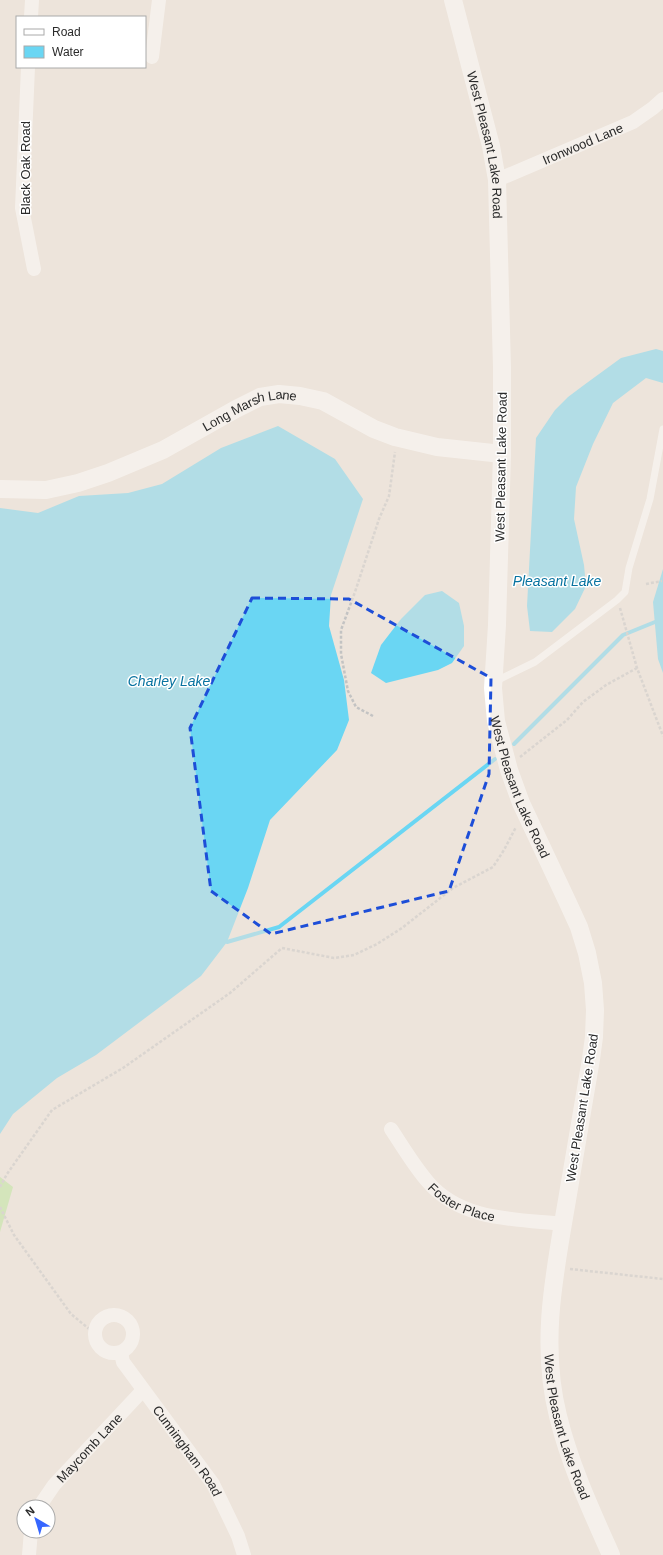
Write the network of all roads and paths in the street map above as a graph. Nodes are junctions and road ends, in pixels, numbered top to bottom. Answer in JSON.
{"nodes":[{"id":1,"x":32,"y":0,"type":"edge"},
{"id":2,"x":159,"y":0,"type":"edge"},
{"id":3,"x":453,"y":0,"type":"edge"},
{"id":4,"x":31,"y":16,"type":"edge"},
{"id":5,"x":152,"y":57,"type":"dead end"},
{"id":6,"x":28,"y":68,"type":"edge"},
{"id":7,"x":663,"y":99,"type":"edge"},
{"id":8,"x":497,"y":180,"type":"junction"},
{"id":9,"x":34,"y":268,"type":"dead end"},
{"id":10,"x":663,"y":429,"type":"edge"},
{"id":11,"x":398,"y":438,"type":"junction"},
{"id":12,"x":502,"y":454,"type":"junction"},
{"id":13,"x":0,"y":489,"type":"edge"},
{"id":14,"x":662,"y":581,"type":"dead end"},
{"id":15,"x":646,"y":584,"type":"dead end"},
{"id":16,"x":617,"y":600,"type":"junction"},
{"id":17,"x":637,"y":668,"type":"junction"},
{"id":18,"x":494,"y":682,"type":"junction"},
{"id":19,"x":373,"y":716,"type":"dead end"},
{"id":20,"x":663,"y":736,"type":"edge"},
{"id":21,"x":509,"y":766,"type":"junction"},
{"id":22,"x":524,"y":810,"type":"junction"},
{"id":23,"x":391,"y":1129,"type":"dead end"},
{"id":24,"x":0,"y":1187,"type":"edge"},
{"id":25,"x":0,"y":1207,"type":"edge"},
{"id":26,"x":563,"y":1224,"type":"junction"},
{"id":27,"x":555,"y":1267,"type":"junction"},
{"id":28,"x":663,"y":1279,"type":"edge"},
{"id":29,"x":94,"y":1333,"type":"junction"},
{"id":30,"x":121,"y":1353,"type":"junction"},
{"id":31,"x":144,"y":1390,"type":"junction"},
{"id":32,"x":44,"y":1499,"type":"edge"},
{"id":33,"x":30,"y":1539,"type":"edge"},
{"id":34,"x":29,"y":1555,"type":"edge"},
{"id":35,"x":244,"y":1555,"type":"edge"},
{"id":36,"x":611,"y":1555,"type":"edge"}],
"edges":[{"from":1,"to":4,"type":"street"},
{"from":2,"to":5,"type":"street"},
{"from":3,"to":8,"type":"street","name":"West Pleasant Lake Road"},
{"from":6,"to":9,"type":"street","name":"Black Oak Road"},
{"from":7,"to":8,"type":"street","name":"Ironwood Lane"},
{"from":8,"to":12,"type":"street","name":"West Pleasant Lake Road"},
{"from":10,"to":16,"type":"lane"},
{"from":11,"to":12,"type":"street","name":"Long Marsh Lane"},
{"from":11,"to":13,"type":"street","name":"Long Marsh Lane"},
{"from":11,"to":19,"type":"path"},
{"from":12,"to":18,"type":"street","name":"West Pleasant Lake Road"},
{"from":14,"to":15,"type":"path"},
{"from":16,"to":17,"type":"path"},
{"from":16,"to":18,"type":"lane"},
{"from":17,"to":20,"type":"path"},
{"from":17,"to":21,"type":"path"},
{"from":18,"to":21,"type":"street","name":"West Pleasant Lake Road"},
{"from":21,"to":22,"type":"street","name":"West Pleasant Lake Road"},
{"from":22,"to":24,"type":"path"},
{"from":22,"to":26,"type":"street","name":"West Pleasant Lake Road"},
{"from":23,"to":26,"type":"street","name":"Foster Place"},
{"from":25,"to":29,"type":"path"},
{"from":26,"to":27,"type":"street","name":"West Pleasant Lake Road"},
{"from":27,"to":28,"type":"path"},
{"from":27,"to":36,"type":"street","name":"West Pleasant Lake Road"},
{"from":29,"to":30,"type":"street"},
{"from":29,"to":30,"type":"street"},
{"from":30,"to":31,"type":"street","name":"Cunningham Road"},
{"from":31,"to":32,"type":"street","name":"Maycomb Lane"},
{"from":31,"to":35,"type":"street","name":"Cunningham Road"},
{"from":33,"to":34,"type":"street"}]}
